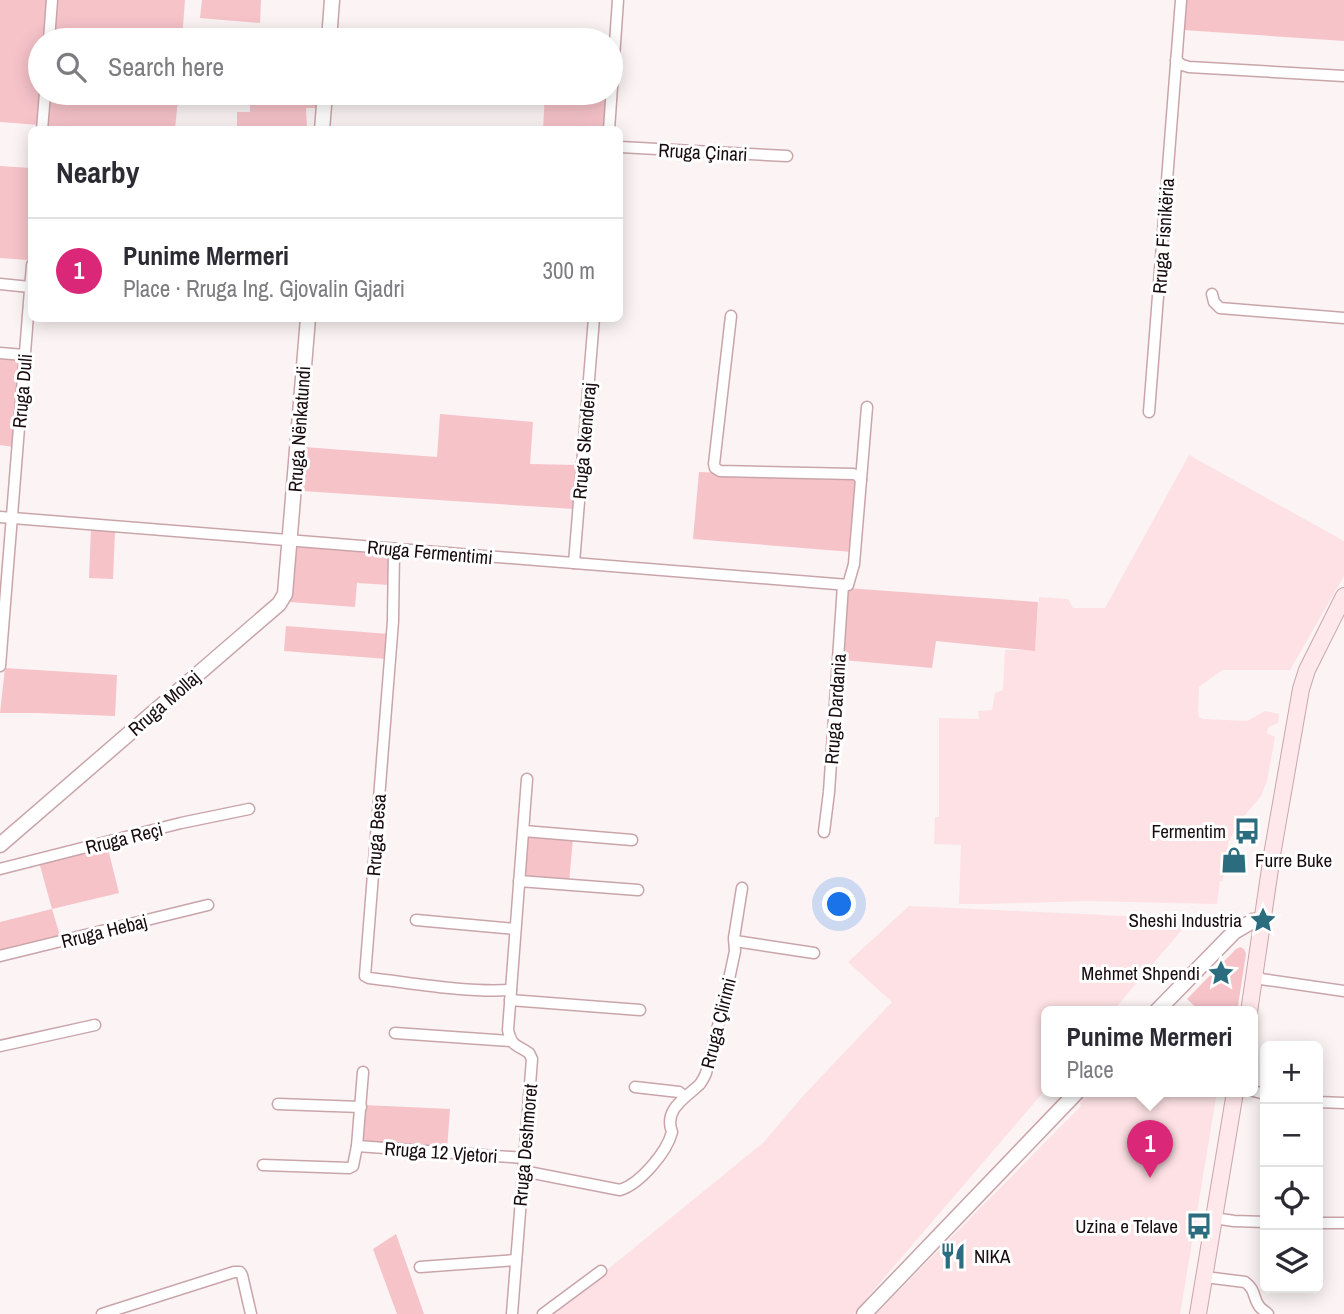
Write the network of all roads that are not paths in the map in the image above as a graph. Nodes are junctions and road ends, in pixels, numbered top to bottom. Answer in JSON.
{"nodes":[{"id":1,"x":52,"y":0,"type":"edge"},
{"id":2,"x":332,"y":0,"type":"edge"},
{"id":3,"x":618,"y":0,"type":"edge"},
{"id":4,"x":1181,"y":0,"type":"edge"},
{"id":5,"x":50,"y":28,"type":"edge"},
{"id":6,"x":330,"y":28,"type":"edge"},
{"id":7,"x":616,"y":28,"type":"edge"},
{"id":8,"x":1176,"y":60,"type":"junction"},
{"id":9,"x":1344,"y":76,"type":"edge"},
{"id":10,"x":44,"y":105,"type":"edge"},
{"id":11,"x":324,"y":105,"type":"edge"},
{"id":12,"x":611,"y":105,"type":"edge"},
{"id":13,"x":42,"y":126,"type":"edge"},
{"id":14,"x":322,"y":126,"type":"edge"},
{"id":15,"x":609,"y":126,"type":"edge"},
{"id":16,"x":623,"y":147,"type":"edge"},
{"id":17,"x":787,"y":156,"type":"dead end"},
{"id":18,"x":0,"y":284,"type":"edge"},
{"id":19,"x":28,"y":286,"type":"edge"},
{"id":20,"x":1212,"y":294,"type":"dead end"},
{"id":21,"x":28,"y":309,"type":"edge"},
{"id":22,"x":731,"y":316,"type":"dead end"},
{"id":23,"x":1344,"y":318,"type":"edge"},
{"id":24,"x":308,"y":322,"type":"edge"},
{"id":25,"x":594,"y":322,"type":"edge"},
{"id":26,"x":0,"y":353,"type":"edge"},
{"id":27,"x":24,"y":355,"type":"junction"},
{"id":28,"x":867,"y":407,"type":"dead end"},
{"id":29,"x":1149,"y":412,"type":"dead end"},
{"id":30,"x":861,"y":480,"type":"junction"},
{"id":31,"x":6,"y":518,"type":"edge"},
{"id":32,"x":291,"y":540,"type":"junction"},
{"id":33,"x":394,"y":549,"type":"junction"},
{"id":34,"x":574,"y":563,"type":"junction"},
{"id":35,"x":845,"y":585,"type":"junction"},
{"id":36,"x":1344,"y":596,"type":"edge"},
{"id":37,"x":1338,"y":622,"type":"edge"},
{"id":38,"x":0,"y":666,"type":"edge"},
{"id":39,"x":527,"y":779,"type":"dead end"},
{"id":40,"x":249,"y":809,"type":"dead end"},
{"id":41,"x":524,"y":831,"type":"junction"},
{"id":42,"x":824,"y":832,"type":"dead end"},
{"id":43,"x":632,"y":840,"type":"dead end"},
{"id":44,"x":0,"y":845,"type":"edge"},
{"id":45,"x":0,"y":869,"type":"edge"},
{"id":46,"x":519,"y":881,"type":"junction"},
{"id":47,"x":742,"y":888,"type":"dead end"},
{"id":48,"x":638,"y":890,"type":"dead end"},
{"id":49,"x":208,"y":905,"type":"dead end"},
{"id":50,"x":415,"y":920,"type":"dead end"},
{"id":51,"x":1264,"y":920,"type":"junction"},
{"id":52,"x":514,"y":929,"type":"junction"},
{"id":53,"x":735,"y":941,"type":"junction"},
{"id":54,"x":814,"y":953,"type":"dead end"},
{"id":55,"x":0,"y":956,"type":"edge"},
{"id":56,"x":1256,"y":973,"type":"junction"},
{"id":57,"x":1344,"y":991,"type":"edge"},
{"id":58,"x":510,"y":995,"type":"junction"},
{"id":59,"x":1162,"y":1006,"type":"edge"},
{"id":60,"x":1250,"y":1006,"type":"edge"},
{"id":61,"x":640,"y":1010,"type":"dead end"},
{"id":62,"x":95,"y":1025,"type":"dead end"},
{"id":63,"x":395,"y":1033,"type":"dead end"},
{"id":64,"x":511,"y":1041,"type":"junction"},
{"id":65,"x":0,"y":1046,"type":"edge"},
{"id":66,"x":363,"y":1072,"type":"dead end"},
{"id":67,"x":635,"y":1087,"type":"dead end"},
{"id":68,"x":684,"y":1096,"type":"junction"},
{"id":69,"x":1072,"y":1097,"type":"edge"},
{"id":70,"x":1235,"y":1097,"type":"edge"},
{"id":71,"x":1323,"y":1102,"type":"edge"},
{"id":72,"x":1344,"y":1102,"type":"edge"},
{"id":73,"x":278,"y":1104,"type":"dead end"},
{"id":74,"x":361,"y":1107,"type":"junction"},
{"id":75,"x":358,"y":1146,"type":"junction"},
{"id":76,"x":524,"y":1158,"type":"junction"},
{"id":77,"x":263,"y":1166,"type":"dead end"},
{"id":78,"x":523,"y":1171,"type":"junction"},
{"id":79,"x":1214,"y":1218,"type":"junction"},
{"id":80,"x":1260,"y":1222,"type":"edge"},
{"id":81,"x":1323,"y":1223,"type":"edge"},
{"id":82,"x":1344,"y":1223,"type":"edge"},
{"id":83,"x":516,"y":1260,"type":"junction"},
{"id":84,"x":420,"y":1267,"type":"dead end"},
{"id":85,"x":601,"y":1271,"type":"dead end"},
{"id":86,"x":1205,"y":1277,"type":"junction"},
{"id":87,"x":102,"y":1314,"type":"edge"},
{"id":88,"x":251,"y":1314,"type":"edge"},
{"id":89,"x":512,"y":1314,"type":"edge"},
{"id":90,"x":543,"y":1314,"type":"edge"},
{"id":91,"x":864,"y":1314,"type":"edge"},
{"id":92,"x":1198,"y":1314,"type":"edge"},
{"id":93,"x":1268,"y":1314,"type":"edge"}],
"edges":[{"from":1,"to":5,"type":"street"},
{"from":2,"to":6,"type":"street"},
{"from":3,"to":7,"type":"street"},
{"from":4,"to":8,"type":"street","name":"Rruga Fisnikëria"},
{"from":8,"to":9,"type":"street"},
{"from":8,"to":29,"type":"street","name":"Rruga Fisnikëria"},
{"from":10,"to":13,"type":"street"},
{"from":11,"to":14,"type":"street"},
{"from":12,"to":15,"type":"street"},
{"from":16,"to":17,"type":"street","name":"Rruga Çinari"},
{"from":18,"to":19,"type":"street"},
{"from":20,"to":23,"type":"street"},
{"from":21,"to":27,"type":"street","name":"Rruga Duli"},
{"from":22,"to":30,"type":"street"},
{"from":24,"to":32,"type":"street","name":"Rruga Nënkatundi"},
{"from":25,"to":34,"type":"street","name":"Rruga Skenderaj"},
{"from":26,"to":27,"type":"street"},
{"from":27,"to":31,"type":"street","name":"Rruga Duli"},
{"from":28,"to":30,"type":"street","name":"Rruga Dardania"},
{"from":30,"to":35,"type":"street","name":"Rruga Dardania"},
{"from":31,"to":32,"type":"street","name":"Rruga Fermentimi"},
{"from":31,"to":38,"type":"street","name":"Rruga Duli"},
{"from":32,"to":33,"type":"street","name":"Rruga Fermentimi"},
{"from":32,"to":44,"type":"street","name":"Rruga Mollaj"},
{"from":33,"to":34,"type":"street","name":"Rruga Fermentimi"},
{"from":33,"to":58,"type":"street","name":"Rruga Besa"},
{"from":34,"to":35,"type":"street","name":"Rruga Fermentimi"},
{"from":35,"to":42,"type":"street","name":"Rruga Dardania"},
{"from":36,"to":37,"type":"main road"},
{"from":37,"to":51,"type":"main road"},
{"from":39,"to":41,"type":"street"},
{"from":40,"to":45,"type":"street","name":"Rruga Reçi"},
{"from":41,"to":43,"type":"street"},
{"from":41,"to":46,"type":"street"},
{"from":46,"to":48,"type":"street"},
{"from":46,"to":52,"type":"street"},
{"from":47,"to":53,"type":"street","name":"Rruga Çlirimi"},
{"from":49,"to":55,"type":"street","name":"Rruga Hebaj"},
{"from":50,"to":52,"type":"street"},
{"from":51,"to":56,"type":"main road"},
{"from":51,"to":59,"type":"street"},
{"from":52,"to":58,"type":"street"},
{"from":53,"to":54,"type":"street"},
{"from":53,"to":68,"type":"street","name":"Rruga Çlirimi"},
{"from":56,"to":57,"type":"street"},
{"from":56,"to":60,"type":"main road"},
{"from":58,"to":61,"type":"street"},
{"from":58,"to":64,"type":"street"},
{"from":62,"to":65,"type":"street"},
{"from":63,"to":64,"type":"street"},
{"from":64,"to":76,"type":"street","name":"Rruga Deshmoret"},
{"from":66,"to":74,"type":"street","name":"Rruga 12 Vjetori"},
{"from":67,"to":68,"type":"street"},
{"from":68,"to":78,"type":"street","name":"Rruga Çlirimi"},
{"from":69,"to":91,"type":"street"},
{"from":70,"to":79,"type":"main road"},
{"from":71,"to":72,"type":"street"},
{"from":73,"to":74,"type":"street"},
{"from":74,"to":75,"type":"street","name":"Rruga 12 Vjetori"},
{"from":75,"to":76,"type":"street","name":"Rruga 12 Vjetori"},
{"from":75,"to":77,"type":"street","name":"Rruga 12 Vjetori"},
{"from":76,"to":78,"type":"street","name":"Rruga Deshmoret"},
{"from":78,"to":83,"type":"street","name":"Rruga Deshmoret"},
{"from":79,"to":80,"type":"street"},
{"from":79,"to":86,"type":"main road"},
{"from":81,"to":82,"type":"street"},
{"from":83,"to":84,"type":"street"},
{"from":83,"to":89,"type":"street","name":"Rruga Deshmoret"},
{"from":85,"to":90,"type":"street"},
{"from":86,"to":92,"type":"main road"},
{"from":86,"to":93,"type":"street"},
{"from":87,"to":88,"type":"street"}]}
